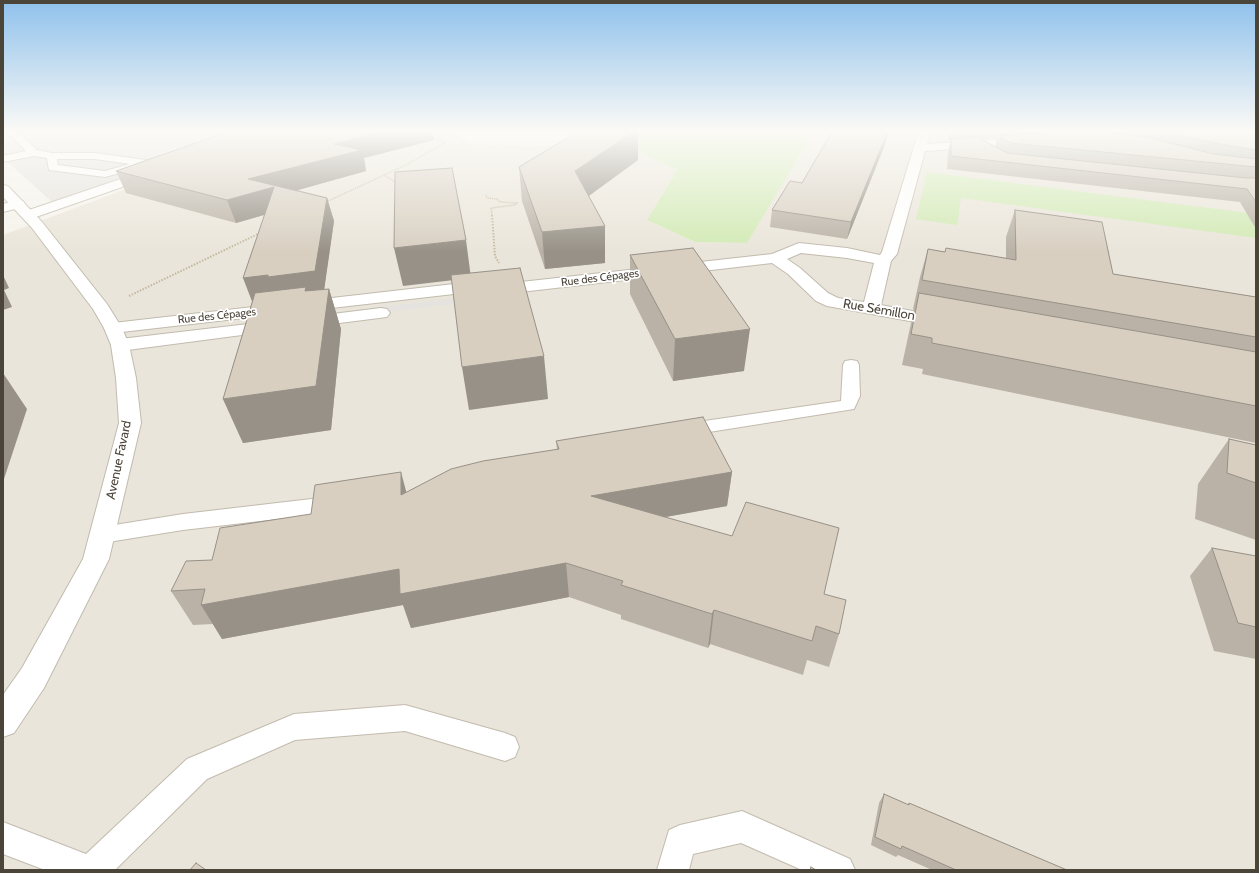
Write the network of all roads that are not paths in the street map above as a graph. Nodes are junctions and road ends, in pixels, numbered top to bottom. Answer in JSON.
{"nodes":[{"id":1,"x":77,"y":171,"type":"edge"},
{"id":2,"x":117,"y":171,"type":"edge"},
{"id":3,"x":143,"y":171,"type":"edge"},
{"id":4,"x":913,"y":171,"type":"edge"},
{"id":5,"x":13,"y":204,"type":"edge"},
{"id":6,"x":775,"y":258,"type":"junction"},
{"id":7,"x":883,"y":260,"type":"junction"},
{"id":8,"x":871,"y":309,"type":"junction"},
{"id":9,"x":958,"y":325,"type":"edge"},
{"id":10,"x":117,"y":337,"type":"junction"},
{"id":11,"x":850,"y":365,"type":"dead end"},
{"id":12,"x":666,"y":433,"type":"edge"},
{"id":13,"x":353,"y":501,"type":"edge"},
{"id":14,"x":102,"y":535,"type":"junction"},
{"id":15,"x":3,"y":722,"type":"edge"},
{"id":16,"x":505,"y":747,"type":"dead end"},
{"id":17,"x":3,"y":838,"type":"edge"},
{"id":18,"x":86,"y":870,"type":"edge"},
{"id":19,"x":92,"y":870,"type":"edge"},
{"id":20,"x":673,"y":870,"type":"edge"},
{"id":21,"x":839,"y":870,"type":"edge"}],
"edges":[{"from":1,"to":2,"type":"lane"},
{"from":3,"to":5,"type":"street"},
{"from":4,"to":7,"type":"street"},
{"from":5,"to":10,"type":"street","name":"Avenue Favard"},
{"from":6,"to":7,"type":"street","name":"Rue des Cépages"},
{"from":6,"to":8,"type":"street","name":"Rue Sémillon"},
{"from":6,"to":10,"type":"street","name":"Rue des Cépages"},
{"from":7,"to":8,"type":"street"},
{"from":8,"to":9,"type":"street","name":"Rue Sémillon"},
{"from":10,"to":14,"type":"street","name":"Avenue Favard"},
{"from":11,"to":12,"type":"lane"},
{"from":13,"to":14,"type":"lane"},
{"from":14,"to":15,"type":"street","name":"Avenue Favard"},
{"from":16,"to":19,"type":"lane"},
{"from":17,"to":18,"type":"lane"},
{"from":20,"to":21,"type":"lane"}]}
